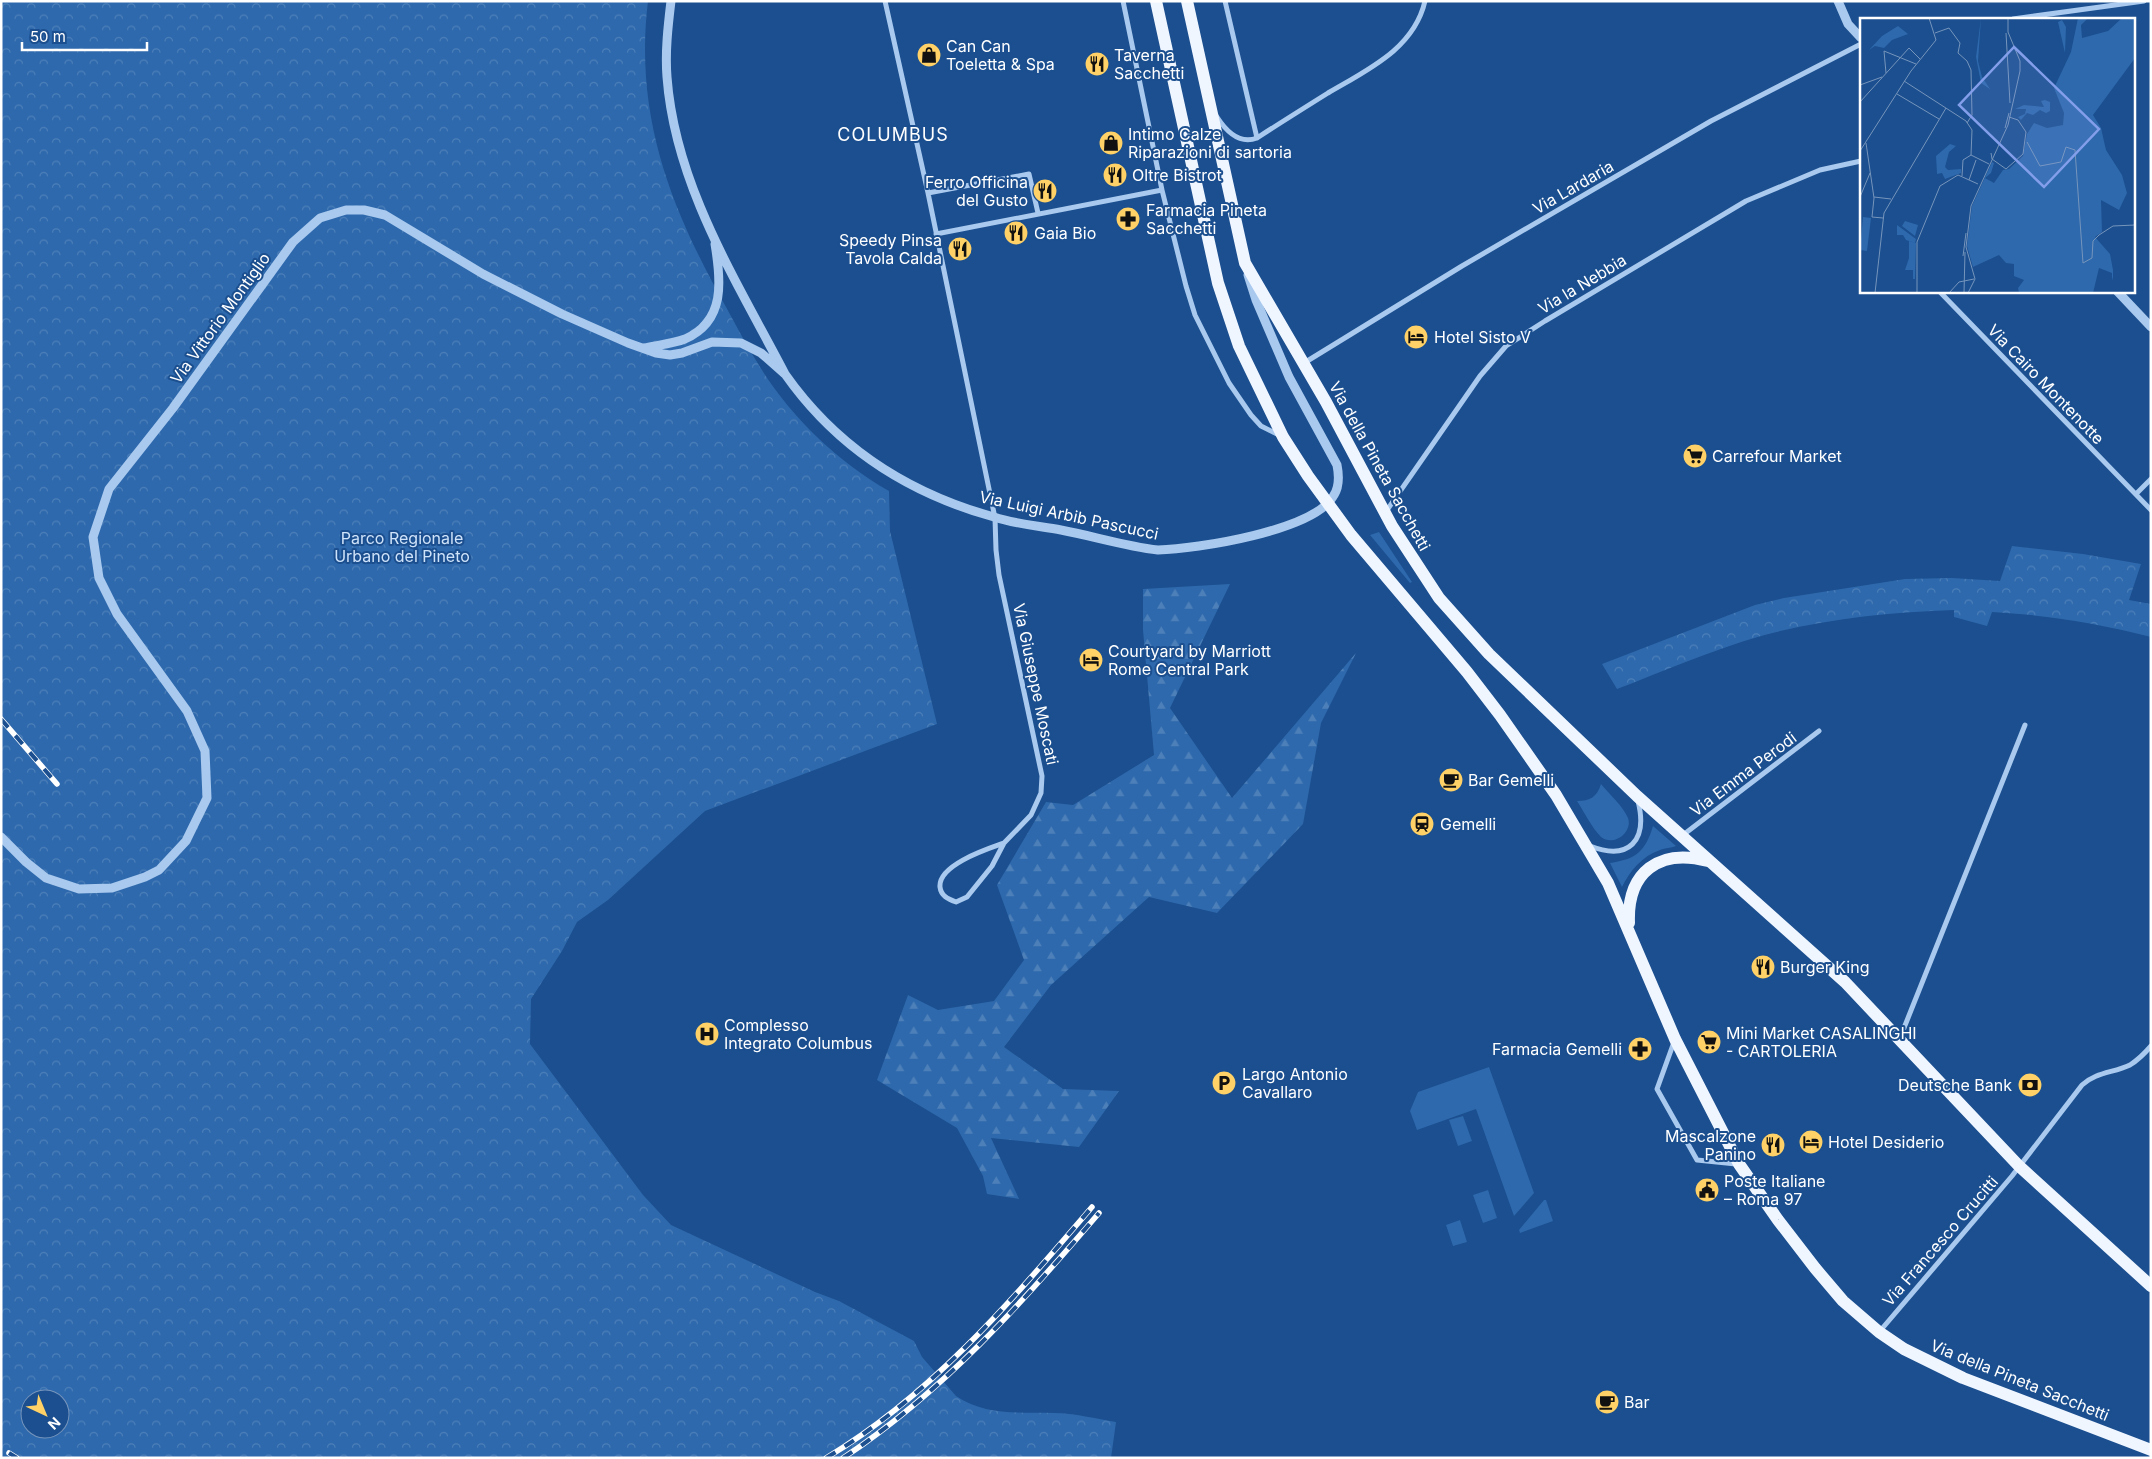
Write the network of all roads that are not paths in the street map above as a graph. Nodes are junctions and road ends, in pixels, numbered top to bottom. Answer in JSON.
{"nodes":[{"id":1,"x":671,"y":1,"type":"edge"},
{"id":2,"x":885,"y":1,"type":"edge"},
{"id":3,"x":1123,"y":1,"type":"edge"},
{"id":4,"x":1156,"y":1,"type":"edge"},
{"id":5,"x":1187,"y":1,"type":"edge"},
{"id":6,"x":1225,"y":1,"type":"edge"},
{"id":7,"x":1426,"y":1,"type":"edge"},
{"id":8,"x":1838,"y":1,"type":"edge"},
{"id":9,"x":2144,"y":1,"type":"edge"},
{"id":10,"x":2020,"y":18,"type":"edge"},
{"id":11,"x":1860,"y":37,"type":"edge"},
{"id":12,"x":1860,"y":45,"type":"edge"},
{"id":13,"x":1210,"y":104,"type":"junction"},
{"id":14,"x":1257,"y":138,"type":"junction"},
{"id":15,"x":1860,"y":161,"type":"edge"},
{"id":16,"x":1162,"y":190,"type":"junction"},
{"id":17,"x":928,"y":193,"type":"junction"},
{"id":18,"x":1038,"y":213,"type":"junction"},
{"id":19,"x":713,"y":234,"type":"junction"},
{"id":20,"x":936,"y":234,"type":"junction"},
{"id":21,"x":1245,"y":263,"type":"junction"},
{"id":22,"x":1940,"y":292,"type":"edge"},
{"id":23,"x":2118,"y":292,"type":"edge"},
{"id":24,"x":2151,"y":326,"type":"edge"},
{"id":25,"x":644,"y":348,"type":"junction"},
{"id":26,"x":1304,"y":362,"type":"junction"},
{"id":27,"x":785,"y":374,"type":"junction"},
{"id":28,"x":1283,"y":437,"type":"junction"},
{"id":29,"x":2151,"y":479,"type":"edge"},
{"id":30,"x":2136,"y":494,"type":"junction"},
{"id":31,"x":1328,"y":504,"type":"junction"},
{"id":32,"x":2151,"y":510,"type":"edge"},
{"id":33,"x":1385,"y":514,"type":"junction"},
{"id":34,"x":995,"y":518,"type":"junction"},
{"id":35,"x":2025,"y":725,"type":"dead end"},
{"id":36,"x":1819,"y":731,"type":"dead end"},
{"id":37,"x":1637,"y":796,"type":"junction"},
{"id":38,"x":1682,"y":836,"type":"junction"},
{"id":39,"x":1,"y":837,"type":"edge"},
{"id":40,"x":1004,"y":843,"type":"junction"},
{"id":41,"x":1587,"y":845,"type":"junction"},
{"id":42,"x":1710,"y":861,"type":"junction"},
{"id":43,"x":1629,"y":930,"type":"junction"},
{"id":44,"x":1675,"y":1039,"type":"junction"},
{"id":45,"x":1899,"y":1040,"type":"junction"},
{"id":46,"x":2151,"y":1046,"type":"edge"},
{"id":47,"x":1739,"y":1164,"type":"junction"},
{"id":48,"x":2020,"y":1166,"type":"junction"},
{"id":49,"x":2151,"y":1286,"type":"edge"},
{"id":50,"x":1879,"y":1332,"type":"junction"},
{"id":51,"x":2151,"y":1450,"type":"edge"}],
"edges":[{"from":1,"to":19,"type":"street"},
{"from":2,"to":17,"type":"street","name":"Via Giuseppe Moscati"},
{"from":3,"to":16,"type":"street","name":"Via della Pineta Sacchetti"},
{"from":4,"to":28,"type":"main road","name":"Via della Pineta Sacchetti"},
{"from":5,"to":13,"type":"main road","name":"Via della Pineta Sacchetti"},
{"from":6,"to":14,"type":"street"},
{"from":7,"to":14,"type":"street"},
{"from":8,"to":11,"type":"street"},
{"from":9,"to":10,"type":"street"},
{"from":12,"to":26,"type":"street","name":"Via Lardaria"},
{"from":13,"to":14,"type":"street","name":"Via della Pineta Sacchetti"},
{"from":13,"to":21,"type":"main road","name":"Via della Pineta Sacchetti"},
{"from":15,"to":33,"type":"street","name":"Via la Nebbia"},
{"from":16,"to":18,"type":"street"},
{"from":16,"to":28,"type":"street","name":"Via della Pineta Sacchetti"},
{"from":17,"to":18,"type":"street"},
{"from":17,"to":20,"type":"street","name":"Via Giuseppe Moscati"},
{"from":18,"to":20,"type":"street"},
{"from":19,"to":25,"type":"street"},
{"from":19,"to":27,"type":"street"},
{"from":20,"to":34,"type":"street","name":"Via Giuseppe Moscati"},
{"from":21,"to":26,"type":"main road","name":"Via della Pineta Sacchetti"},
{"from":21,"to":31,"type":"street","name":"Via della Pineta Sacchetti"},
{"from":22,"to":30,"type":"street","name":"Via Cairo Montenotte"},
{"from":23,"to":24,"type":"street"},
{"from":25,"to":27,"type":"street","name":"Via Vittorio Montiglio"},
{"from":25,"to":39,"type":"street","name":"Via Vittorio Montiglio"},
{"from":26,"to":33,"type":"main road","name":"Via della Pineta Sacchetti"},
{"from":27,"to":34,"type":"street","name":"Via Luigi Arbib Pascucci"},
{"from":28,"to":31,"type":"main road","name":"Via della Pineta Sacchetti"},
{"from":29,"to":30,"type":"street"},
{"from":30,"to":32,"type":"street","name":"Via Cairo Montenotte"},
{"from":31,"to":34,"type":"street","name":"Via Luigi Arbib Pascucci"},
{"from":31,"to":41,"type":"main road","name":"Via della Pineta Sacchetti"},
{"from":33,"to":37,"type":"main road","name":"Via della Pineta Sacchetti"},
{"from":34,"to":40,"type":"street","name":"Via Giuseppe Moscati"},
{"from":35,"to":45,"type":"street"},
{"from":36,"to":38,"type":"street","name":"Via Emma Perodi"},
{"from":37,"to":38,"type":"main road","name":"Via della Pineta Sacchetti"},
{"from":37,"to":41,"type":"street"},
{"from":38,"to":42,"type":"main road","name":"Via della Pineta Sacchetti"},
{"from":40,"to":40,"type":"street","name":"Via Giuseppe Moscati"},
{"from":41,"to":43,"type":"main road","name":"Via della Pineta Sacchetti"},
{"from":42,"to":43,"type":"main road","name":"Via della Pineta Sacchetti"},
{"from":42,"to":45,"type":"main road","name":"Via della Pineta Sacchetti"},
{"from":43,"to":44,"type":"main road","name":"Via della Pineta Sacchetti"},
{"from":44,"to":47,"type":"main road","name":"Via della Pineta Sacchetti"},
{"from":44,"to":47,"type":"street"},
{"from":45,"to":48,"type":"main road","name":"Via della Pineta Sacchetti"},
{"from":46,"to":48,"type":"street"},
{"from":47,"to":50,"type":"main road","name":"Via della Pineta Sacchetti"},
{"from":48,"to":49,"type":"main road","name":"Via della Pineta Sacchetti"},
{"from":48,"to":50,"type":"street","name":"Via Francesco Crucitti"},
{"from":50,"to":51,"type":"main road","name":"Via della Pineta Sacchetti"}]}
